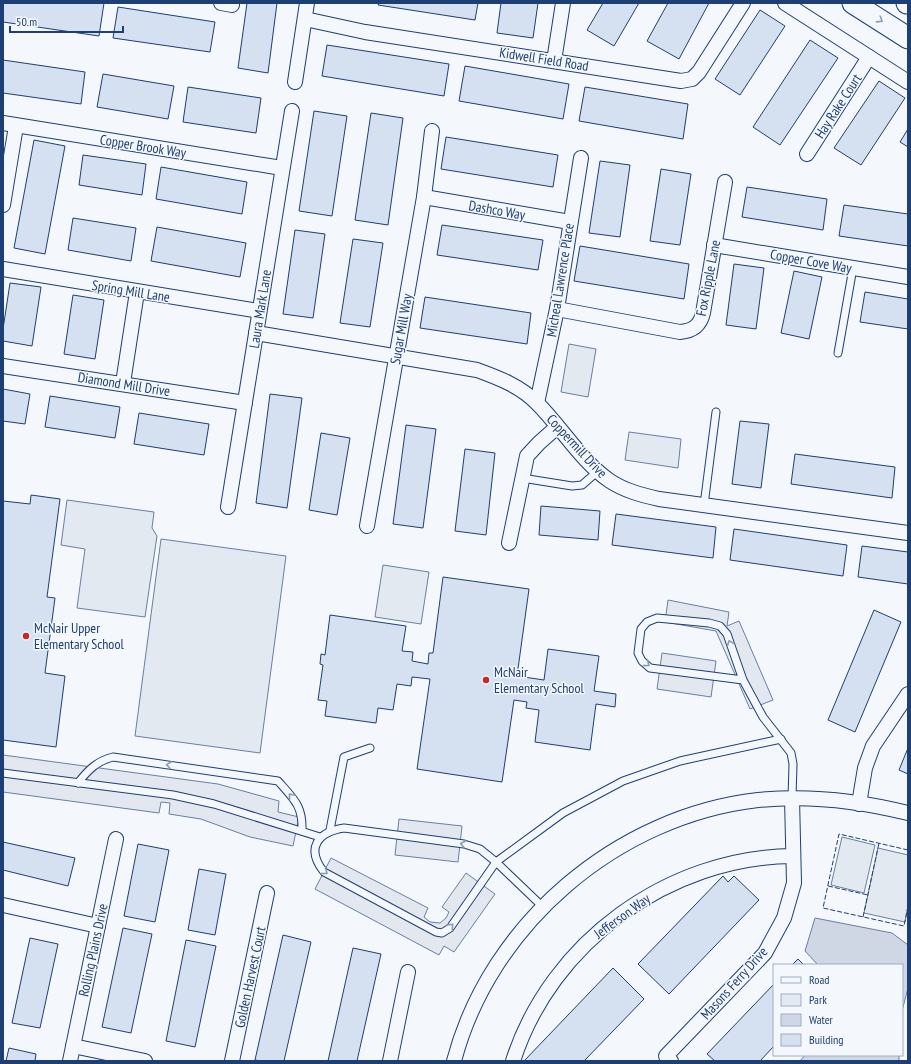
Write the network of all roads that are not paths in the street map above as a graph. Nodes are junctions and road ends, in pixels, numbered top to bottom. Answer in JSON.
{"nodes":[{"id":1,"x":307,"y":3,"type":"edge"},
{"id":2,"x":563,"y":3,"type":"edge"},
{"id":3,"x":743,"y":3,"type":"edge"},
{"id":4,"x":785,"y":3,"type":"edge"},
{"id":5,"x":853,"y":3,"type":"edge"},
{"id":6,"x":304,"y":19,"type":"junction"},
{"id":7,"x":908,"y":38,"type":"edge"},
{"id":8,"x":869,"y":57,"type":"junction"},
{"id":9,"x":554,"y":61,"type":"junction"},
{"id":10,"x":295,"y":82,"type":"dead end"},
{"id":11,"x":908,"y":82,"type":"edge"},
{"id":12,"x":292,"y":111,"type":"dead end"},
{"id":13,"x":10,"y":124,"type":"edge"},
{"id":14,"x":432,"y":131,"type":"dead end"},
{"id":15,"x":807,"y":154,"type":"dead end"},
{"id":16,"x":581,"y":158,"type":"dead end"},
{"id":17,"x":282,"y":168,"type":"junction"},
{"id":18,"x":724,"y":182,"type":"dead end"},
{"id":19,"x":424,"y":197,"type":"junction"},
{"id":20,"x":3,"y":205,"type":"edge"},
{"id":21,"x":570,"y":222,"type":"junction"},
{"id":22,"x":714,"y":244,"type":"junction"},
{"id":23,"x":853,"y":268,"type":"junction"},
{"id":24,"x":3,"y":269,"type":"edge"},
{"id":25,"x":908,"y":277,"type":"edge"},
{"id":26,"x":137,"y":292,"type":"junction"},
{"id":27,"x":557,"y":309,"type":"junction"},
{"id":28,"x":259,"y":311,"type":"junction"},
{"id":29,"x":256,"y":333,"type":"junction"},
{"id":30,"x":838,"y":353,"type":"dead end"},
{"id":31,"x":396,"y":357,"type":"junction"},
{"id":32,"x":3,"y":366,"type":"edge"},
{"id":33,"x":123,"y":383,"type":"junction"},
{"id":34,"x":245,"y":403,"type":"junction"},
{"id":35,"x":537,"y":403,"type":"junction"},
{"id":36,"x":716,"y":412,"type":"dead end"},
{"id":37,"x":557,"y":427,"type":"junction"},
{"id":38,"x":598,"y":472,"type":"junction"},
{"id":39,"x":522,"y":478,"type":"junction"},
{"id":40,"x":704,"y":505,"type":"junction"},
{"id":41,"x":228,"y":507,"type":"dead end"},
{"id":42,"x":367,"y":526,"type":"dead end"},
{"id":43,"x":908,"y":533,"type":"edge"},
{"id":44,"x":509,"y":543,"type":"dead end"},
{"id":45,"x":743,"y":680,"type":"junction"},
{"id":46,"x":908,"y":694,"type":"edge"},
{"id":47,"x":780,"y":739,"type":"junction"},
{"id":48,"x":370,"y":748,"type":"dead end"},
{"id":49,"x":3,"y":772,"type":"edge"},
{"id":50,"x":78,"y":783,"type":"junction"},
{"id":51,"x":792,"y":798,"type":"junction"},
{"id":52,"x":859,"y":804,"type":"junction"},
{"id":53,"x":908,"y":813,"type":"edge"},
{"id":54,"x":330,"y":830,"type":"junction"},
{"id":55,"x":302,"y":832,"type":"junction"},
{"id":56,"x":320,"y":837,"type":"junction"},
{"id":57,"x":116,"y":839,"type":"dead end"},
{"id":58,"x":793,"y":856,"type":"junction"},
{"id":59,"x":496,"y":862,"type":"junction"},
{"id":60,"x":267,"y":893,"type":"dead end"},
{"id":61,"x":3,"y":905,"type":"edge"},
{"id":62,"x":543,"y":907,"type":"junction"},
{"id":63,"x":98,"y":926,"type":"junction"},
{"id":64,"x":408,"y":972,"type":"dead end"},
{"id":65,"x":73,"y":1046,"type":"junction"},
{"id":66,"x":70,"y":1061,"type":"edge"},
{"id":67,"x":145,"y":1061,"type":"edge"},
{"id":68,"x":232,"y":1061,"type":"edge"},
{"id":69,"x":390,"y":1061,"type":"edge"},
{"id":70,"x":454,"y":1061,"type":"edge"},
{"id":71,"x":513,"y":1061,"type":"edge"},
{"id":72,"x":671,"y":1061,"type":"edge"}],
"edges":[{"from":1,"to":6,"type":"street"},
{"from":2,"to":9,"type":"street"},
{"from":3,"to":9,"type":"street","name":"Kidwell Field Road"},
{"from":4,"to":8,"type":"street"},
{"from":5,"to":7,"type":"main road","one_way":true},
{"from":6,"to":9,"type":"street","name":"Kidwell Field Road"},
{"from":6,"to":10,"type":"street"},
{"from":8,"to":11,"type":"street"},
{"from":8,"to":15,"type":"street","name":"Hay Rake Court"},
{"from":12,"to":17,"type":"street","name":"Laura Mark Lane"},
{"from":13,"to":17,"type":"street","name":"Copper Brook Way"},
{"from":13,"to":20,"type":"street"},
{"from":14,"to":19,"type":"street","name":"Sugar Mill Way"},
{"from":16,"to":21,"type":"street","name":"Micheal Lawrence Place"},
{"from":17,"to":28,"type":"street","name":"Laura Mark Lane"},
{"from":18,"to":22,"type":"street","name":"Fox Ripple Lane"},
{"from":19,"to":21,"type":"street","name":"Dashco Way"},
{"from":19,"to":31,"type":"street","name":"Sugar Mill Way"},
{"from":21,"to":27,"type":"street","name":"Micheal Lawrence Place"},
{"from":22,"to":23,"type":"street","name":"Copper Cove Way"},
{"from":22,"to":27,"type":"street","name":"Fox Ripple Lane"},
{"from":23,"to":25,"type":"street","name":"Copper Cove Way"},
{"from":23,"to":30,"type":"lane"},
{"from":24,"to":26,"type":"street","name":"Spring Mill Lane"},
{"from":26,"to":28,"type":"street","name":"Spring Mill Lane"},
{"from":26,"to":33,"type":"street"},
{"from":27,"to":35,"type":"street","name":"Micheal Lawrence Place"},
{"from":28,"to":29,"type":"street","name":"Laura Mark Lane"},
{"from":29,"to":31,"type":"street","name":"Coppermill Drive"},
{"from":29,"to":34,"type":"street","name":"Laura Mark Lane"},
{"from":31,"to":35,"type":"street","name":"Coppermill Drive"},
{"from":31,"to":42,"type":"street","name":"Sugar Mill Way"},
{"from":32,"to":33,"type":"street","name":"Diamond Mill Drive"},
{"from":33,"to":34,"type":"street","name":"Diamond Mill Drive"},
{"from":34,"to":41,"type":"street","name":"Laura Mark Lane"},
{"from":35,"to":37,"type":"street","name":"Coppermill Drive"},
{"from":36,"to":40,"type":"lane"},
{"from":37,"to":38,"type":"street","name":"Coppermill Drive"},
{"from":37,"to":39,"type":"street"},
{"from":38,"to":39,"type":"lane"},
{"from":38,"to":40,"type":"street","name":"Coppermill Drive"},
{"from":39,"to":44,"type":"street"},
{"from":40,"to":43,"type":"street","name":"Coppermill Drive"},
{"from":45,"to":45,"type":"lane","one_way":true},
{"from":45,"to":47,"type":"lane"},
{"from":46,"to":52,"type":"street"},
{"from":47,"to":51,"type":"lane"},
{"from":47,"to":59,"type":"lane"},
{"from":48,"to":54,"type":"lane"},
{"from":49,"to":50,"type":"lane"},
{"from":50,"to":55,"type":"lane"},
{"from":55,"to":50,"type":"lane","one_way":true},
{"from":51,"to":52,"type":"street"},
{"from":51,"to":58,"type":"street","name":"Masons Ferry Drive"},
{"from":51,"to":62,"type":"street"},
{"from":52,"to":53,"type":"street"},
{"from":54,"to":56,"type":"lane"},
{"from":59,"to":54,"type":"lane","one_way":true},
{"from":55,"to":56,"type":"lane"},
{"from":56,"to":59,"type":"lane","one_way":true},
{"from":57,"to":63,"type":"street","name":"Rolling Plains Drive"},
{"from":58,"to":71,"type":"street","name":"Jefferson Way"},
{"from":58,"to":72,"type":"street","name":"Masons Ferry Drive"},
{"from":59,"to":62,"type":"lane"},
{"from":60,"to":68,"type":"street","name":"Golden Harvest Court"},
{"from":61,"to":63,"type":"street"},
{"from":62,"to":70,"type":"street"},
{"from":63,"to":65,"type":"street","name":"Rolling Plains Drive"},
{"from":64,"to":69,"type":"street"},
{"from":65,"to":66,"type":"street","name":"Rolling Plains Drive"},
{"from":65,"to":67,"type":"street"}]}
